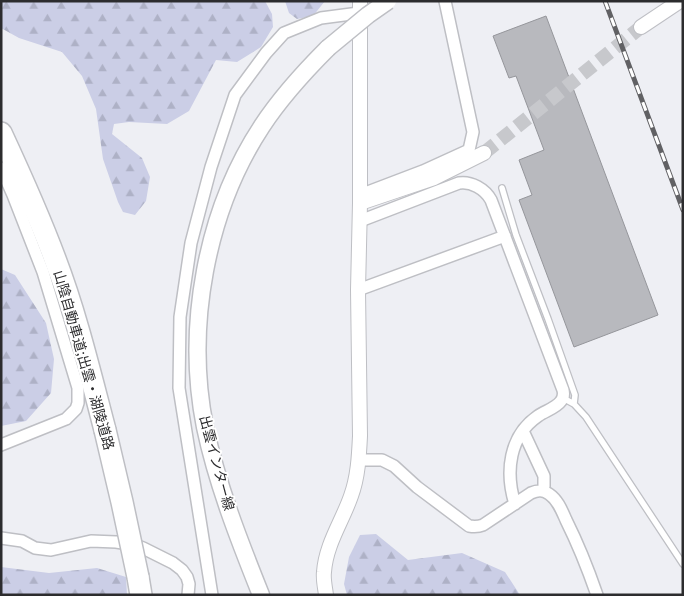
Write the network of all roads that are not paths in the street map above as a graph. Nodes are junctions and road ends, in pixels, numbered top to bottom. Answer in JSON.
{"nodes":[{"id":1,"x":388,"y":1,"type":"edge"},
{"id":2,"x":445,"y":1,"type":"edge"},
{"id":3,"x":680,"y":1,"type":"edge"},
{"id":4,"x":359,"y":7,"type":"edge"},
{"id":5,"x":641,"y":27,"type":"tunnel mouth"},
{"id":6,"x":1,"y":133,"type":"edge"},
{"id":7,"x":484,"y":153,"type":"tunnel mouth"},
{"id":8,"x":1,"y":168,"type":"edge"},
{"id":9,"x":502,"y":188,"type":"dead end"},
{"id":10,"x":360,"y":199,"type":"junction"},
{"id":11,"x":360,"y":221,"type":"junction"},
{"id":12,"x":505,"y":236,"type":"junction"},
{"id":13,"x":358,"y":290,"type":"junction"},
{"id":14,"x":563,"y":398,"type":"junction"},
{"id":15,"x":574,"y":404,"type":"junction"},
{"id":16,"x":523,"y":431,"type":"junction"},
{"id":17,"x":1,"y":445,"type":"edge"},
{"id":18,"x":359,"y":460,"type":"junction"},
{"id":19,"x":543,"y":491,"type":"junction"},
{"id":20,"x":515,"y":504,"type":"junction"},
{"id":21,"x":1,"y":538,"type":"edge"},
{"id":22,"x":683,"y":564,"type":"edge"},
{"id":23,"x":140,"y":586,"type":"edge"},
{"id":24,"x":188,"y":595,"type":"edge"},
{"id":25,"x":212,"y":595,"type":"edge"},
{"id":26,"x":260,"y":595,"type":"edge"},
{"id":27,"x":326,"y":595,"type":"edge"},
{"id":28,"x":597,"y":595,"type":"edge"}],
"edges":[{"from":1,"to":26,"type":"main road","name":"出雲インター線","bridge":true},
{"from":2,"to":10,"type":"street"},
{"from":3,"to":5,"type":"street"},
{"from":4,"to":10,"type":"street"},
{"from":4,"to":25,"type":"street"},
{"from":6,"to":23,"type":"highway","name":"山陰自動車道;出雲・湖陵道路","bridge":true},
{"from":7,"to":10,"type":"street"},
{"from":8,"to":17,"type":"street"},
{"from":9,"to":15,"type":"lane"},
{"from":10,"to":11,"type":"street"},
{"from":11,"to":12,"type":"street"},
{"from":11,"to":13,"type":"street"},
{"from":12,"to":13,"type":"street"},
{"from":12,"to":14,"type":"street"},
{"from":13,"to":18,"type":"street"},
{"from":14,"to":15,"type":"lane"},
{"from":14,"to":16,"type":"street"},
{"from":15,"to":22,"type":"lane"},
{"from":16,"to":19,"type":"street"},
{"from":16,"to":20,"type":"street"},
{"from":18,"to":20,"type":"street"},
{"from":18,"to":27,"type":"street"},
{"from":19,"to":20,"type":"street"},
{"from":19,"to":28,"type":"street"},
{"from":21,"to":24,"type":"street"}]}
